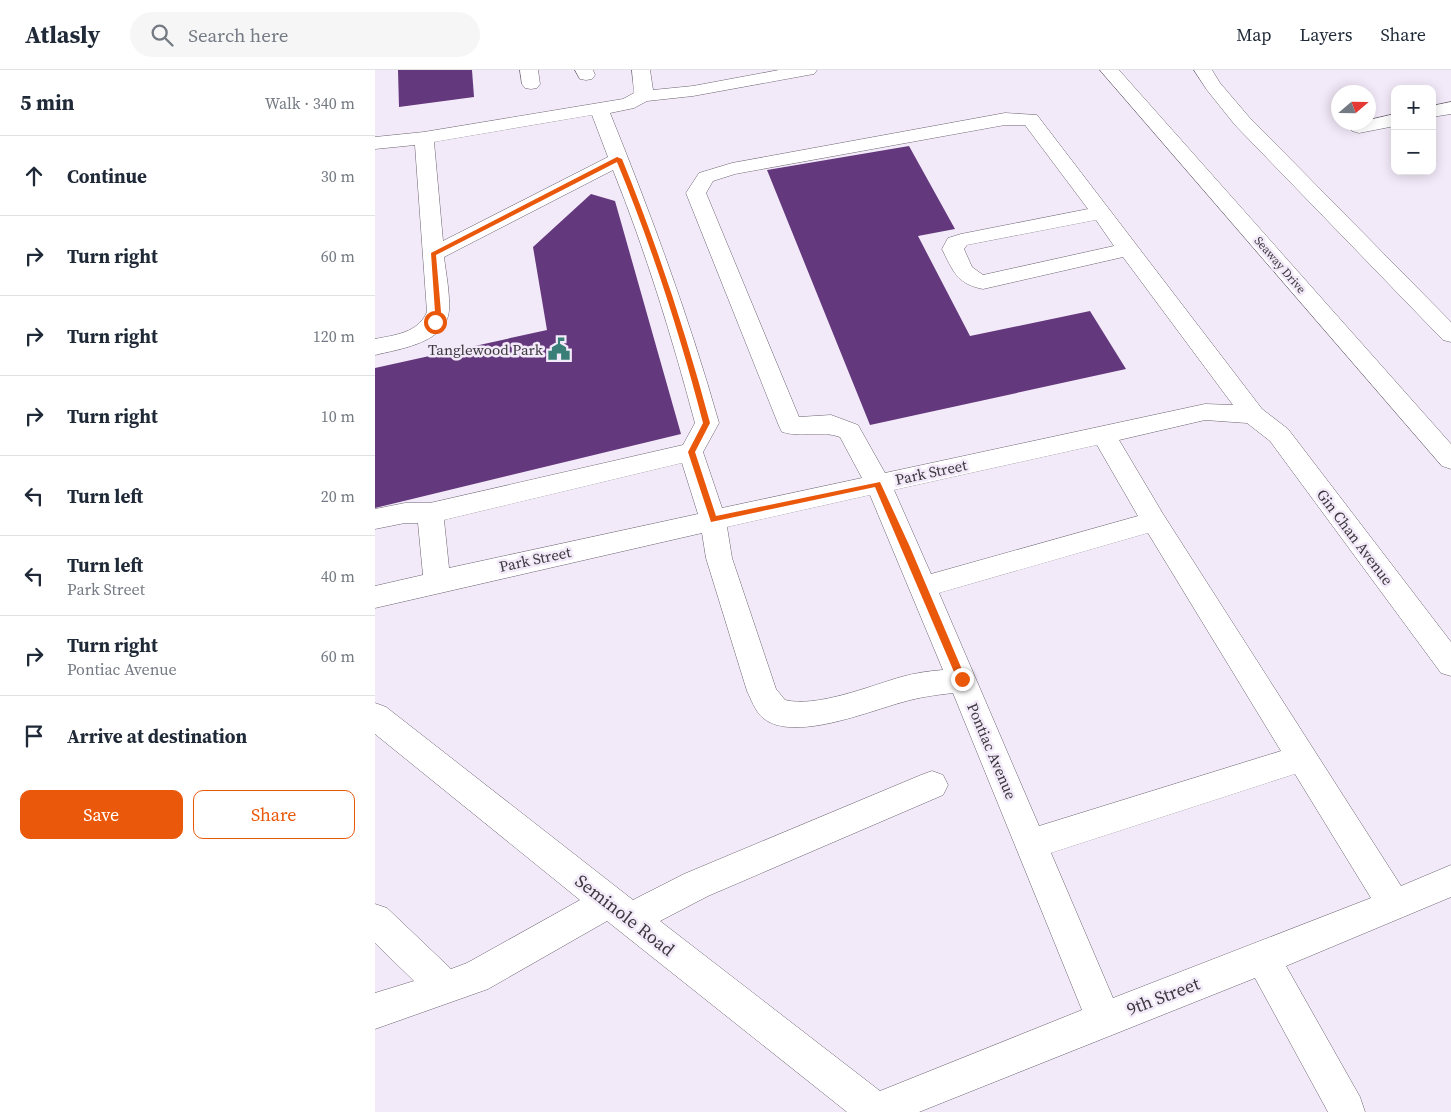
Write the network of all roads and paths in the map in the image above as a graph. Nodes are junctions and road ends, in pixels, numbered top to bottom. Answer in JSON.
{"nodes":[{"id":1,"x":641,"y":70,"type":"edge"},
{"id":2,"x":808,"y":70,"type":"edge"},
{"id":3,"x":1109,"y":70,"type":"edge"},
{"id":4,"x":1203,"y":70,"type":"edge"},
{"id":5,"x":643,"y":96,"type":"junction"},
{"id":6,"x":1451,"y":108,"type":"edge"},
{"id":7,"x":599,"y":109,"type":"junction"},
{"id":8,"x":1436,"y":111,"type":"edge"},
{"id":9,"x":1391,"y":121,"type":"edge"},
{"id":10,"x":1376,"y":124,"type":"edge"},
{"id":11,"x":424,"y":138,"type":"junction"},
{"id":12,"x":375,"y":143,"type":"edge"},
{"id":13,"x":619,"y":159,"type":"junction"},
{"id":14,"x":1101,"y":213,"type":"junction"},
{"id":15,"x":1128,"y":249,"type":"junction"},
{"id":16,"x":433,"y":254,"type":"junction"},
{"id":17,"x":1451,"y":335,"type":"edge"},
{"id":18,"x":375,"y":347,"type":"edge"},
{"id":19,"x":1253,"y":415,"type":"junction"},
{"id":20,"x":1103,"y":434,"type":"junction"},
{"id":21,"x":691,"y":452,"type":"junction"},
{"id":22,"x":1451,"y":460,"type":"edge"},
{"id":23,"x":878,"y":484,"type":"junction"},
{"id":24,"x":430,"y":513,"type":"junction"},
{"id":25,"x":375,"y":519,"type":"edge"},
{"id":26,"x":713,"y":520,"type":"junction"},
{"id":27,"x":1154,"y":521,"type":"junction"},
{"id":28,"x":437,"y":582,"type":"junction"},
{"id":29,"x":924,"y":587,"type":"junction"},
{"id":30,"x":375,"y":596,"type":"edge"},
{"id":31,"x":1451,"y":664,"type":"edge"},
{"id":32,"x":962,"y":679,"type":"junction"},
{"id":33,"x":375,"y":716,"type":"edge"},
{"id":34,"x":1302,"y":758,"type":"junction"},
{"id":35,"x":931,"y":785,"type":"dead end"},
{"id":36,"x":1031,"y":844,"type":"junction"},
{"id":37,"x":1451,"y":881,"type":"edge"},
{"id":38,"x":1394,"y":905,"type":"junction"},
{"id":39,"x":619,"y":911,"type":"junction"},
{"id":40,"x":375,"y":920,"type":"edge"},
{"id":41,"x":1263,"y":958,"type":"junction"},
{"id":42,"x":446,"y":988,"type":"junction"},
{"id":43,"x":375,"y":1011,"type":"edge"},
{"id":44,"x":1104,"y":1019,"type":"junction"},
{"id":45,"x":1347,"y":1110,"type":"dead end"},
{"id":46,"x":876,"y":1112,"type":"edge"}],
"edges":[{"from":1,"to":5,"type":"main road"},
{"from":2,"to":5,"type":"main road"},
{"from":3,"to":22,"type":"main road","name":"Seaway Drive"},
{"from":4,"to":17,"type":"main road"},
{"from":5,"to":7,"type":"main road"},
{"from":6,"to":8,"type":"main road"},
{"from":7,"to":11,"type":"main road"},
{"from":7,"to":13,"type":"main road"},
{"from":9,"to":10,"type":"main road"},
{"from":11,"to":12,"type":"main road"},
{"from":11,"to":16,"type":"main road"},
{"from":13,"to":16,"type":"main road"},
{"from":13,"to":21,"type":"main road"},
{"from":14,"to":15,"type":"main road","name":"Gin Chan Avenue"},
{"from":14,"to":15,"type":"main road"},
{"from":14,"to":23,"type":"main road","name":"Pontiac Avenue"},
{"from":15,"to":19,"type":"main road","name":"Gin Chan Avenue"},
{"from":16,"to":18,"type":"main road"},
{"from":19,"to":20,"type":"main road","name":"Park Street"},
{"from":19,"to":31,"type":"main road","name":"Gin Chan Avenue"},
{"from":20,"to":23,"type":"main road","name":"Park Street"},
{"from":20,"to":27,"type":"main road"},
{"from":21,"to":24,"type":"main road"},
{"from":21,"to":26,"type":"main road"},
{"from":23,"to":26,"type":"main road","name":"Park Street"},
{"from":23,"to":29,"type":"main road","name":"Pontiac Avenue"},
{"from":24,"to":25,"type":"main road"},
{"from":24,"to":28,"type":"main road"},
{"from":26,"to":28,"type":"main road","name":"Park Street"},
{"from":26,"to":32,"type":"main road"},
{"from":27,"to":29,"type":"main road"},
{"from":27,"to":34,"type":"main road"},
{"from":28,"to":30,"type":"main road","name":"Park Street"},
{"from":29,"to":32,"type":"main road","name":"Pontiac Avenue"},
{"from":32,"to":36,"type":"main road","name":"Pontiac Avenue"},
{"from":33,"to":39,"type":"main road","name":"Seminole Road"},
{"from":34,"to":36,"type":"main road"},
{"from":34,"to":38,"type":"main road"},
{"from":35,"to":39,"type":"main road"},
{"from":36,"to":44,"type":"main road","name":"Pontiac Avenue"},
{"from":37,"to":38,"type":"main road","name":"9th Street"},
{"from":38,"to":41,"type":"main road","name":"9th Street"},
{"from":39,"to":42,"type":"main road"},
{"from":39,"to":46,"type":"main road","name":"Seminole Road"},
{"from":40,"to":42,"type":"main road"},
{"from":41,"to":44,"type":"main road","name":"9th Street"},
{"from":41,"to":45,"type":"main road"},
{"from":42,"to":43,"type":"main road"},
{"from":44,"to":46,"type":"main road","name":"9th Street"}]}
